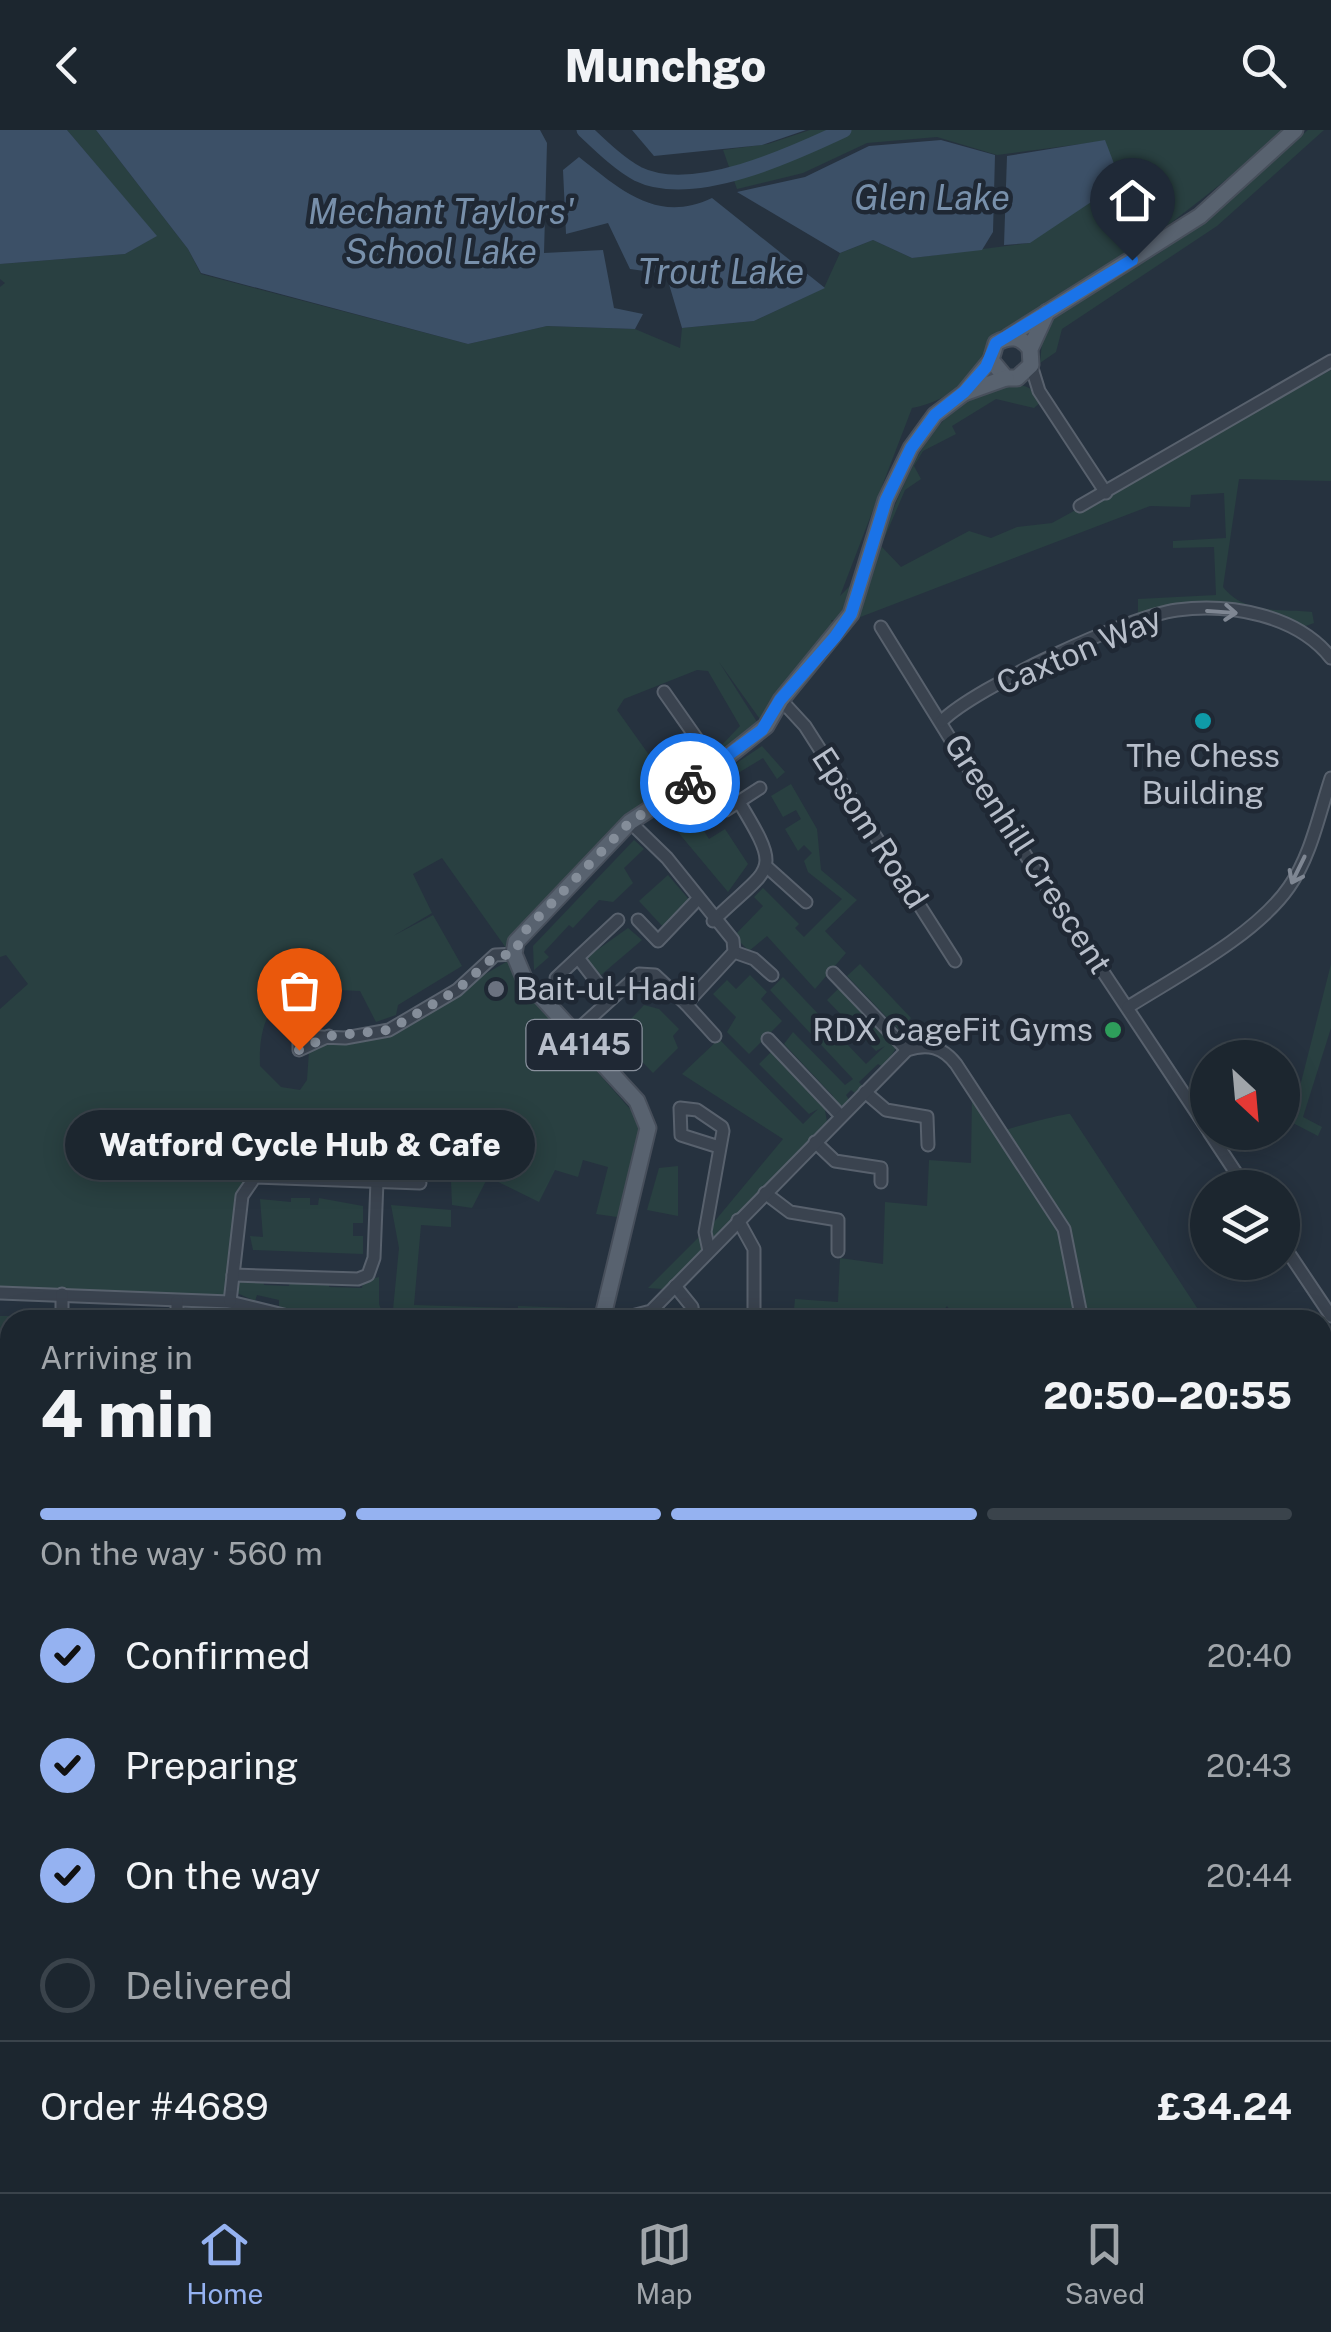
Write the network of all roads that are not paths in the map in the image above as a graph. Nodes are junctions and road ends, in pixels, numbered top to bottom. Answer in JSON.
{"nodes":[{"id":1,"x":1296,"y":130,"type":"edge"},
{"id":2,"x":1047,"y":312,"type":"junction"},
{"id":3,"x":1008,"y":337,"type":"junction"},
{"id":4,"x":1031,"y":357,"type":"junction"},
{"id":5,"x":991,"y":360,"type":"junction"},
{"id":6,"x":1331,"y":361,"type":"edge"},
{"id":7,"x":1011,"y":378,"type":"junction"},
{"id":8,"x":1040,"y":391,"type":"junction"},
{"id":9,"x":964,"y":392,"type":"junction"},
{"id":10,"x":1106,"y":492,"type":"junction"},
{"id":11,"x":1080,"y":506,"type":"dead end"},
{"id":12,"x":882,"y":628,"type":"dead end"},
{"id":13,"x":1331,"y":658,"type":"edge"},
{"id":14,"x":664,"y":692,"type":"dead end"},
{"id":15,"x":780,"y":700,"type":"junction"},
{"id":16,"x":942,"y":721,"type":"junction"},
{"id":17,"x":716,"y":766,"type":"junction"},
{"id":18,"x":1331,"y":778,"type":"edge"},
{"id":19,"x":760,"y":788,"type":"dead end"},
{"id":20,"x":739,"y":802,"type":"junction"},
{"id":21,"x":726,"y":810,"type":"dead end"},
{"id":22,"x":630,"y":822,"type":"junction"},
{"id":23,"x":767,"y":867,"type":"junction"},
{"id":24,"x":697,"y":900,"type":"junction"},
{"id":25,"x":806,"y":902,"type":"dead end"},
{"id":26,"x":618,"y":920,"type":"dead end"},
{"id":27,"x":638,"y":920,"type":"dead end"},
{"id":28,"x":713,"y":921,"type":"junction"},
{"id":29,"x":734,"y":952,"type":"junction"},
{"id":30,"x":514,"y":954,"type":"junction"},
{"id":31,"x":579,"y":959,"type":"junction"},
{"id":32,"x":954,"y":960,"type":"dead end"},
{"id":33,"x":833,"y":973,"type":"dead end"},
{"id":34,"x":772,"y":976,"type":"dead end"},
{"id":35,"x":556,"y":978,"type":"dead end"},
{"id":36,"x":610,"y":998,"type":"junction"},
{"id":37,"x":686,"y":1004,"type":"junction"},
{"id":38,"x":1128,"y":1007,"type":"junction"},
{"id":39,"x":707,"y":1031,"type":"dead end"},
{"id":40,"x":574,"y":1033,"type":"junction"},
{"id":41,"x":329,"y":1036,"type":"dead end"},
{"id":42,"x":768,"y":1039,"type":"dead end"},
{"id":43,"x":907,"y":1050,"type":"junction"},
{"id":44,"x":865,"y":1092,"type":"junction"},
{"id":45,"x":1190,"y":1103,"type":"edge"},
{"id":46,"x":841,"y":1116,"type":"junction"},
{"id":47,"x":815,"y":1142,"type":"junction"},
{"id":48,"x":928,"y":1145,"type":"dead end"},
{"id":49,"x":719,"y":1147,"type":"dead end"},
{"id":50,"x":378,"y":1181,"type":"junction"},
{"id":51,"x":881,"y":1182,"type":"dead end"},
{"id":52,"x":420,"y":1183,"type":"dead end"},
{"id":53,"x":765,"y":1193,"type":"junction"},
{"id":54,"x":738,"y":1220,"type":"junction"},
{"id":55,"x":709,"y":1251,"type":"junction"},
{"id":56,"x":838,"y":1251,"type":"dead end"},
{"id":57,"x":1300,"y":1265,"type":"edge"},
{"id":58,"x":233,"y":1275,"type":"junction"},
{"id":59,"x":675,"y":1286,"type":"junction"},
{"id":60,"x":0,"y":1292,"type":"edge"},
{"id":61,"x":62,"y":1294,"type":"junction"},
{"id":62,"x":1325,"y":1295,"type":"edge"},
{"id":63,"x":177,"y":1301,"type":"junction"},
{"id":64,"x":230,"y":1302,"type":"junction"},
{"id":65,"x":62,"y":1310,"type":"edge"},
{"id":66,"x":177,"y":1310,"type":"edge"},
{"id":67,"x":263,"y":1310,"type":"edge"},
{"id":68,"x":605,"y":1310,"type":"edge"},
{"id":69,"x":652,"y":1310,"type":"edge"},
{"id":70,"x":692,"y":1310,"type":"edge"},
{"id":71,"x":755,"y":1310,"type":"edge"},
{"id":72,"x":1080,"y":1310,"type":"edge"}],
"edges":[{"from":1,"to":2,"type":"main road"},
{"from":2,"to":3,"type":"main road"},
{"from":2,"to":4,"type":"main road"},
{"from":3,"to":4,"type":"main road"},
{"from":3,"to":5,"type":"main road"},
{"from":4,"to":7,"type":"main road"},
{"from":4,"to":8,"type":"street"},
{"from":5,"to":7,"type":"main road"},
{"from":5,"to":9,"type":"main road"},
{"from":6,"to":10,"type":"street"},
{"from":7,"to":8,"type":"street"},
{"from":7,"to":9,"type":"main road"},
{"from":8,"to":10,"type":"street"},
{"from":9,"to":15,"type":"main road"},
{"from":10,"to":11,"type":"street"},
{"from":12,"to":16,"type":"street","name":"Greenhill Crescent"},
{"from":16,"to":13,"type":"street","name":"Caxton Way","one_way":true},
{"from":14,"to":17,"type":"street"},
{"from":15,"to":17,"type":"main road"},
{"from":15,"to":32,"type":"street","name":"Epsom Road"},
{"from":16,"to":38,"type":"street","name":"Greenhill Crescent"},
{"from":17,"to":22,"type":"main road"},
{"from":18,"to":38,"type":"street","one_way":true},
{"from":19,"to":20,"type":"street"},
{"from":20,"to":21,"type":"street"},
{"from":20,"to":23,"type":"street"},
{"from":22,"to":24,"type":"street"},
{"from":22,"to":30,"type":"main road"},
{"from":23,"to":25,"type":"street"},
{"from":23,"to":28,"type":"street"},
{"from":24,"to":27,"type":"street"},
{"from":24,"to":28,"type":"street"},
{"from":26,"to":31,"type":"street"},
{"from":28,"to":29,"type":"street"},
{"from":29,"to":34,"type":"street"},
{"from":29,"to":37,"type":"street"},
{"from":30,"to":40,"type":"main road","number":"A4145"},
{"from":30,"to":41,"type":"street"},
{"from":31,"to":35,"type":"street"},
{"from":31,"to":36,"type":"street"},
{"from":33,"to":43,"type":"street"},
{"from":36,"to":37,"type":"street"},
{"from":36,"to":40,"type":"street"},
{"from":37,"to":39,"type":"street"},
{"from":38,"to":45,"type":"street","name":"Greenhill Crescent"},
{"from":40,"to":68,"type":"main road","number":"A4145"},
{"from":42,"to":46,"type":"street"},
{"from":43,"to":44,"type":"street"},
{"from":43,"to":72,"type":"street"},
{"from":44,"to":46,"type":"street"},
{"from":44,"to":48,"type":"street"},
{"from":46,"to":47,"type":"street"},
{"from":47,"to":51,"type":"street"},
{"from":47,"to":53,"type":"street"},
{"from":49,"to":55,"type":"street"},
{"from":50,"to":52,"type":"street"},
{"from":50,"to":58,"type":"street"},
{"from":50,"to":58,"type":"street"},
{"from":53,"to":54,"type":"street"},
{"from":53,"to":56,"type":"street"},
{"from":54,"to":55,"type":"street"},
{"from":54,"to":71,"type":"street"},
{"from":55,"to":59,"type":"street"},
{"from":57,"to":62,"type":"street"},
{"from":58,"to":64,"type":"street"},
{"from":59,"to":69,"type":"street"},
{"from":59,"to":70,"type":"street"},
{"from":60,"to":61,"type":"street"},
{"from":61,"to":63,"type":"street"},
{"from":61,"to":65,"type":"street"},
{"from":63,"to":64,"type":"street"},
{"from":63,"to":66,"type":"street"},
{"from":64,"to":67,"type":"street"}]}
